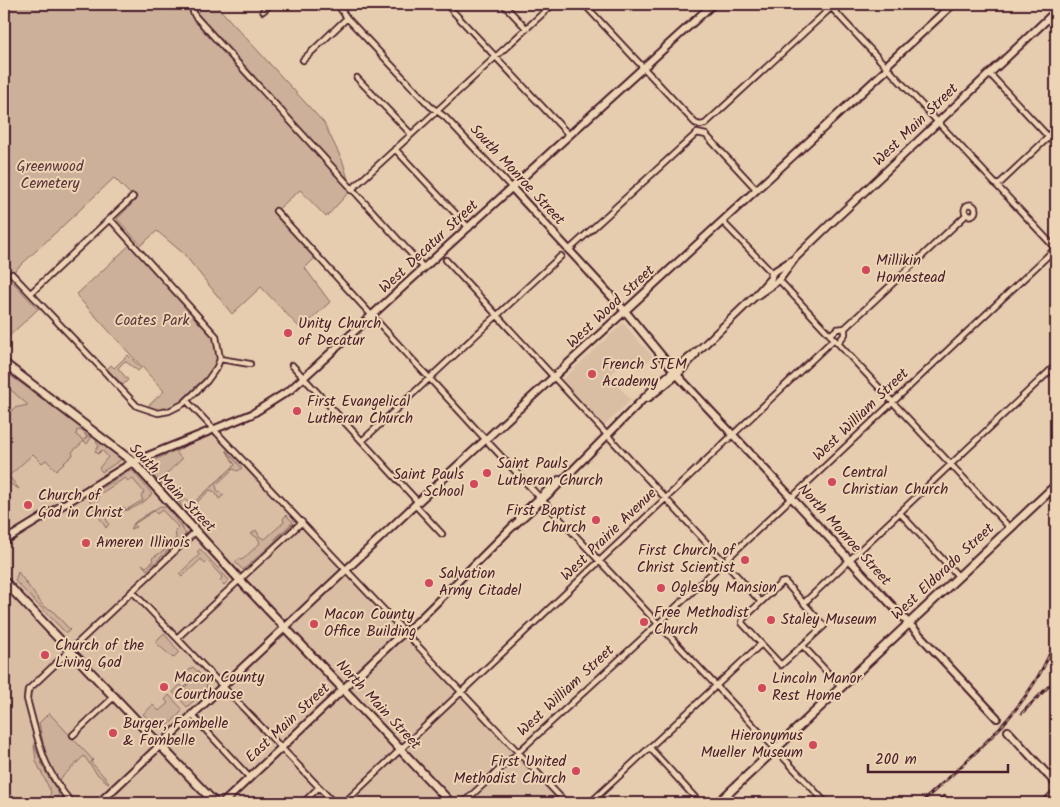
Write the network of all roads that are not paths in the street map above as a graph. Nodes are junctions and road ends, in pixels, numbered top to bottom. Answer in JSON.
{"nodes":[{"id":1,"x":196,"y":4,"type":"edge"},
{"id":2,"x":271,"y":4,"type":"edge"},
{"id":3,"x":337,"y":4,"type":"edge"},
{"id":4,"x":446,"y":4,"type":"edge"},
{"id":5,"x":503,"y":4,"type":"edge"},
{"id":6,"x":553,"y":4,"type":"edge"},
{"id":7,"x":584,"y":4,"type":"edge"},
{"id":8,"x":953,"y":4,"type":"edge"},
{"id":9,"x":710,"y":5,"type":"edge"},
{"id":10,"x":831,"y":5,"type":"edge"},
{"id":11,"x":263,"y":11,"type":"dead end"},
{"id":12,"x":1056,"y":11,"type":"edge"},
{"id":13,"x":347,"y":18,"type":"junction"},
{"id":14,"x":526,"y":28,"type":"junction"},
{"id":15,"x":495,"y":57,"type":"junction"},
{"id":16,"x":303,"y":60,"type":"dead end"},
{"id":17,"x":644,"y":67,"type":"junction"},
{"id":18,"x":887,"y":67,"type":"junction"},
{"id":19,"x":989,"y":73,"type":"junction"},
{"id":20,"x":357,"y":78,"type":"dead end"},
{"id":21,"x":437,"y":110,"type":"junction"},
{"id":22,"x":937,"y":122,"type":"junction"},
{"id":23,"x":1056,"y":130,"type":"edge"},
{"id":24,"x":411,"y":134,"type":"junction"},
{"id":25,"x":569,"y":135,"type":"junction"},
{"id":26,"x":1049,"y":137,"type":"junction"},
{"id":27,"x":1056,"y":145,"type":"edge"},
{"id":28,"x":395,"y":150,"type":"junction"},
{"id":29,"x":997,"y":186,"type":"junction"},
{"id":30,"x":512,"y":188,"type":"junction"},
{"id":31,"x":351,"y":190,"type":"junction"},
{"id":32,"x":757,"y":190,"type":"junction"},
{"id":33,"x":133,"y":197,"type":"dead end"},
{"id":34,"x":276,"y":211,"type":"dead end"},
{"id":35,"x":966,"y":214,"type":"dead end"},
{"id":36,"x":110,"y":219,"type":"junction"},
{"id":37,"x":722,"y":222,"type":"junction"},
{"id":38,"x":469,"y":228,"type":"junction"},
{"id":39,"x":1056,"y":249,"type":"edge"},
{"id":40,"x":569,"y":250,"type":"junction"},
{"id":41,"x":561,"y":256,"type":"dead end"},
{"id":42,"x":446,"y":260,"type":"dead end"},
{"id":43,"x":424,"y":268,"type":"junction"},
{"id":44,"x":12,"y":274,"type":"dead end"},
{"id":45,"x":775,"y":277,"type":"junction"},
{"id":46,"x":31,"y":294,"type":"junction"},
{"id":47,"x":625,"y":310,"type":"junction"},
{"id":48,"x":372,"y":316,"type":"junction"},
{"id":49,"x":496,"y":316,"type":"junction"},
{"id":50,"x":845,"y":328,"type":"junction"},
{"id":51,"x":830,"y":335,"type":"junction"},
{"id":52,"x":836,"y":341,"type":"junction"},
{"id":53,"x":220,"y":359,"type":"junction"},
{"id":54,"x":4,"y":363,"type":"edge"},
{"id":55,"x":250,"y":364,"type":"dead end"},
{"id":56,"x":292,"y":365,"type":"dead end"},
{"id":57,"x":1056,"y":365,"type":"edge"},
{"id":58,"x":675,"y":372,"type":"junction"},
{"id":59,"x":429,"y":378,"type":"junction"},
{"id":60,"x":552,"y":378,"type":"junction"},
{"id":61,"x":304,"y":379,"type":"junction"},
{"id":62,"x":187,"y":401,"type":"junction"},
{"id":63,"x":892,"y":402,"type":"junction"},
{"id":64,"x":213,"y":429,"type":"junction"},
{"id":65,"x":732,"y":434,"type":"junction"},
{"id":66,"x":606,"y":436,"type":"junction"},
{"id":67,"x":486,"y":440,"type":"junction"},
{"id":68,"x":362,"y":441,"type":"junction"},
{"id":69,"x":132,"y":462,"type":"junction"},
{"id":70,"x":951,"y":465,"type":"junction"},
{"id":71,"x":1056,"y":485,"type":"edge"},
{"id":72,"x":793,"y":497,"type":"junction"},
{"id":73,"x":541,"y":499,"type":"junction"},
{"id":74,"x":664,"y":499,"type":"junction"},
{"id":75,"x":417,"y":503,"type":"junction"},
{"id":76,"x":900,"y":513,"type":"junction"},
{"id":77,"x":302,"y":522,"type":"junction"},
{"id":78,"x":1010,"y":528,"type":"junction"},
{"id":79,"x":196,"y":531,"type":"junction"},
{"id":80,"x":442,"y":534,"type":"dead end"},
{"id":81,"x":4,"y":541,"type":"edge"},
{"id":82,"x":850,"y":560,"type":"junction"},
{"id":83,"x":600,"y":561,"type":"junction"},
{"id":84,"x":724,"y":562,"type":"junction"},
{"id":85,"x":348,"y":569,"type":"junction"},
{"id":86,"x":958,"y":576,"type":"junction"},
{"id":87,"x":239,"y":579,"type":"junction"},
{"id":88,"x":4,"y":581,"type":"edge"},
{"id":89,"x":132,"y":591,"type":"junction"},
{"id":90,"x":760,"y":602,"type":"junction"},
{"id":91,"x":805,"y":602,"type":"junction"},
{"id":92,"x":659,"y":623,"type":"junction"},
{"id":93,"x":908,"y":624,"type":"junction"},
{"id":94,"x":285,"y":627,"type":"junction"},
{"id":95,"x":405,"y":631,"type":"junction"},
{"id":96,"x":177,"y":638,"type":"junction"},
{"id":97,"x":394,"y":641,"type":"joint"},
{"id":98,"x":760,"y":645,"type":"junction"},
{"id":99,"x":804,"y":646,"type":"junction"},
{"id":100,"x":70,"y":650,"type":"junction"},
{"id":101,"x":223,"y":685,"type":"junction"},
{"id":102,"x":716,"y":685,"type":"junction"},
{"id":103,"x":343,"y":688,"type":"junction"},
{"id":104,"x":841,"y":688,"type":"junction"},
{"id":105,"x":462,"y":692,"type":"junction"},
{"id":106,"x":114,"y":696,"type":"junction"},
{"id":107,"x":191,"y":714,"type":"junction"},
{"id":108,"x":997,"y":718,"type":"tunnel mouth"},
{"id":109,"x":1008,"y":731,"type":"tunnel mouth"},
{"id":110,"x":73,"y":735,"type":"dead end"},
{"id":111,"x":160,"y":744,"type":"junction"},
{"id":112,"x":281,"y":747,"type":"junction"},
{"id":113,"x":650,"y":748,"type":"junction"},
{"id":114,"x":401,"y":750,"type":"junction"},
{"id":115,"x":776,"y":750,"type":"junction"},
{"id":116,"x":518,"y":752,"type":"junction"},
{"id":117,"x":249,"y":777,"type":"junction"},
{"id":118,"x":1056,"y":784,"type":"edge"},
{"id":119,"x":319,"y":788,"type":"junction"},
{"id":120,"x":1056,"y":791,"type":"edge"},
{"id":121,"x":72,"y":803,"type":"edge"},
{"id":122,"x":99,"y":803,"type":"edge"},
{"id":123,"x":215,"y":803,"type":"edge"},
{"id":124,"x":223,"y":803,"type":"edge"},
{"id":125,"x":303,"y":803,"type":"edge"},
{"id":126,"x":334,"y":803,"type":"edge"},
{"id":127,"x":344,"y":803,"type":"edge"},
{"id":128,"x":451,"y":803,"type":"edge"},
{"id":129,"x":463,"y":803,"type":"edge"},
{"id":130,"x":566,"y":803,"type":"edge"},
{"id":131,"x":590,"y":803,"type":"edge"},
{"id":132,"x":700,"y":803,"type":"edge"},
{"id":133,"x":718,"y":803,"type":"edge"},
{"id":134,"x":826,"y":803,"type":"edge"},
{"id":135,"x":1044,"y":803,"type":"edge"}],
"edges":[{"from":1,"to":31,"type":"street"},
{"from":2,"to":11,"type":"street"},
{"from":3,"to":13,"type":"street","name":"South Monroe Street"},
{"from":4,"to":15,"type":"street"},
{"from":5,"to":14,"type":"street"},
{"from":6,"to":14,"type":"street"},
{"from":7,"to":17,"type":"street"},
{"from":8,"to":18,"type":"street","name":"West Wood Street"},
{"from":9,"to":17,"type":"street","name":"West Decatur Street"},
{"from":10,"to":17,"type":"street"},
{"from":10,"to":18,"type":"street"},
{"from":12,"to":19,"type":"street","name":"West Main Street"},
{"from":13,"to":16,"type":"street"},
{"from":13,"to":21,"type":"street","name":"South Monroe Street"},
{"from":14,"to":15,"type":"street"},
{"from":15,"to":21,"type":"street"},
{"from":15,"to":25,"type":"street"},
{"from":17,"to":25,"type":"street","name":"West Decatur Street"},
{"from":18,"to":22,"type":"street"},
{"from":18,"to":32,"type":"street","name":"West Wood Street"},
{"from":19,"to":22,"type":"street","name":"West Main Street"},
{"from":19,"to":26,"type":"street"},
{"from":20,"to":24,"type":"street"},
{"from":21,"to":24,"type":"street"},
{"from":21,"to":30,"type":"street","name":"South Monroe Street"},
{"from":22,"to":29,"type":"street"},
{"from":22,"to":45,"type":"street","name":"West Main Street"},
{"from":23,"to":26,"type":"street"},
{"from":24,"to":28,"type":"street"},
{"from":25,"to":30,"type":"street","name":"West Decatur Street"},
{"from":26,"to":27,"type":"street"},
{"from":26,"to":29,"type":"street"},
{"from":28,"to":31,"type":"street"},
{"from":28,"to":38,"type":"street"},
{"from":29,"to":39,"type":"street"},
{"from":30,"to":38,"type":"street","name":"West Decatur Street"},
{"from":30,"to":40,"type":"street","name":"South Monroe Street"},
{"from":31,"to":43,"type":"street"},
{"from":32,"to":37,"type":"street","name":"West Wood Street"},
{"from":32,"to":40,"type":"street"},
{"from":33,"to":36,"type":"street"},
{"from":34,"to":48,"type":"street"},
{"from":35,"to":50,"type":"street"},
{"from":36,"to":46,"type":"street"},
{"from":36,"to":53,"type":"street"},
{"from":37,"to":45,"type":"street"},
{"from":37,"to":47,"type":"street","name":"West Wood Street"},
{"from":38,"to":43,"type":"street","name":"West Decatur Street"},
{"from":39,"to":63,"type":"street","name":"West William Street"},
{"from":40,"to":47,"type":"street","name":"South Monroe Street"},
{"from":41,"to":49,"type":"street"},
{"from":42,"to":49,"type":"street"},
{"from":43,"to":48,"type":"street","name":"West Decatur Street"},
{"from":44,"to":46,"type":"street"},
{"from":45,"to":51,"type":"street"},
{"from":45,"to":58,"type":"street","name":"West Main Street"},
{"from":46,"to":62,"type":"street"},
{"from":47,"to":58,"type":"street","name":"South Monroe Street"},
{"from":47,"to":60,"type":"street","name":"West Wood Street"},
{"from":48,"to":59,"type":"street"},
{"from":48,"to":61,"type":"street","name":"West Decatur Street"},
{"from":49,"to":59,"type":"street"},
{"from":49,"to":60,"type":"street"},
{"from":50,"to":51,"type":"street"},
{"from":50,"to":52,"type":"street"},
{"from":51,"to":52,"type":"street"},
{"from":52,"to":63,"type":"street"},
{"from":52,"to":65,"type":"street","name":"West Prairie Avenue"},
{"from":53,"to":55,"type":"street"},
{"from":53,"to":62,"type":"street"},
{"from":54,"to":69,"type":"main road","name":"South Main Street"},
{"from":56,"to":61,"type":"street"},
{"from":57,"to":70,"type":"street"},
{"from":58,"to":65,"type":"street","name":"North Monroe Street"},
{"from":58,"to":66,"type":"street","name":"West Main Street"},
{"from":59,"to":67,"type":"street"},
{"from":59,"to":68,"type":"street"},
{"from":60,"to":66,"type":"street"},
{"from":60,"to":67,"type":"street","name":"West Wood Street"},
{"from":61,"to":64,"type":"street","name":"West Decatur Street"},
{"from":61,"to":68,"type":"street"},
{"from":62,"to":64,"type":"street"},
{"from":63,"to":70,"type":"street"},
{"from":63,"to":72,"type":"street","name":"West William Street"},
{"from":64,"to":69,"type":"street","name":"West Decatur Street"},
{"from":64,"to":77,"type":"street"},
{"from":65,"to":72,"type":"street","name":"North Monroe Street"},
{"from":65,"to":74,"type":"street","name":"West Prairie Avenue"},
{"from":66,"to":73,"type":"street","name":"West Main Street"},
{"from":66,"to":74,"type":"street"},
{"from":67,"to":73,"type":"street"},
{"from":67,"to":75,"type":"street","name":"West Wood Street"},
{"from":68,"to":75,"type":"street"},
{"from":69,"to":79,"type":"main road","name":"South Main Street"},
{"from":69,"to":81,"type":"street","name":"West Decatur Street"},
{"from":70,"to":76,"type":"street"},
{"from":70,"to":78,"type":"street"},
{"from":71,"to":78,"type":"main road","name":"West Eldorado Street"},
{"from":72,"to":82,"type":"street","name":"North Monroe Street"},
{"from":72,"to":84,"type":"street","name":"West William Street"},
{"from":73,"to":83,"type":"street"},
{"from":73,"to":95,"type":"street","name":"West Main Street"},
{"from":74,"to":83,"type":"street","name":"West Prairie Avenue"},
{"from":74,"to":84,"type":"street"},
{"from":75,"to":80,"type":"street"},
{"from":75,"to":85,"type":"street","name":"West Wood Street"},
{"from":76,"to":82,"type":"street"},
{"from":76,"to":86,"type":"street"},
{"from":77,"to":85,"type":"street"},
{"from":77,"to":87,"type":"street"},
{"from":78,"to":86,"type":"main road","name":"West Eldorado Street"},
{"from":79,"to":87,"type":"main road","name":"South Main Street"},
{"from":79,"to":89,"type":"street"},
{"from":82,"to":91,"type":"street"},
{"from":82,"to":93,"type":"street","name":"North Monroe Street"},
{"from":83,"to":92,"type":"street"},
{"from":83,"to":105,"type":"street","name":"West Prairie Avenue"},
{"from":84,"to":90,"type":"street"},
{"from":84,"to":92,"type":"street","name":"West William Street"},
{"from":85,"to":94,"type":"street","name":"West Wood Street"},
{"from":85,"to":95,"type":"street"},
{"from":86,"to":93,"type":"main road","name":"West Eldorado Street"},
{"from":87,"to":94,"type":"main road","name":"South Main Street"},
{"from":87,"to":96,"type":"street"},
{"from":88,"to":100,"type":"main road"},
{"from":89,"to":96,"type":"street"},
{"from":89,"to":100,"type":"street"},
{"from":90,"to":91,"type":"street"},
{"from":90,"to":98,"type":"street"},
{"from":91,"to":99,"type":"street"},
{"from":92,"to":102,"type":"street"},
{"from":92,"to":116,"type":"street","name":"West William Street"},
{"from":93,"to":104,"type":"main road","name":"West Eldorado Street"},
{"from":93,"to":108,"type":"street","name":"North Monroe Street"},
{"from":94,"to":101,"type":"street","name":"West Wood Street"},
{"from":94,"to":103,"type":"main road","name":"North Main Street"},
{"from":95,"to":97,"type":"street","name":"West Main Street"},
{"from":95,"to":105,"type":"street"},
{"from":96,"to":101,"type":"street"},
{"from":97,"to":103,"type":"street","name":"East Main Street"},
{"from":98,"to":99,"type":"street"},
{"from":98,"to":102,"type":"street"},
{"from":99,"to":104,"type":"street"},
{"from":100,"to":106,"type":"main road"},
{"from":100,"to":121,"type":"street"},
{"from":101,"to":107,"type":"street","name":"West Wood Street"},
{"from":101,"to":112,"type":"street"},
{"from":102,"to":113,"type":"street"},
{"from":102,"to":115,"type":"street"},
{"from":103,"to":112,"type":"street","name":"East Main Street"},
{"from":103,"to":114,"type":"main road","name":"North Main Street"},
{"from":104,"to":115,"type":"main road","name":"West Eldorado Street"},
{"from":105,"to":114,"type":"street","name":"West Prairie Avenue"},
{"from":105,"to":116,"type":"street"},
{"from":106,"to":110,"type":"street"},
{"from":106,"to":111,"type":"main road"},
{"from":107,"to":111,"type":"street","name":"West Wood Street"},
{"from":107,"to":117,"type":"street"},
{"from":109,"to":118,"type":"street"},
{"from":111,"to":122,"type":"street","name":"West Wood Street"},
{"from":111,"to":123,"type":"main road"},
{"from":112,"to":117,"type":"street","name":"East Main Street"},
{"from":112,"to":119,"type":"street"},
{"from":113,"to":131,"type":"street"},
{"from":113,"to":132,"type":"street"},
{"from":114,"to":127,"type":"street","name":"West Prairie Avenue"},
{"from":114,"to":128,"type":"main road","name":"North Main Street"},
{"from":115,"to":133,"type":"main road","name":"West Eldorado Street"},
{"from":115,"to":134,"type":"street"},
{"from":116,"to":129,"type":"street","name":"West William Street"},
{"from":116,"to":130,"type":"street"},
{"from":117,"to":124,"type":"street","name":"East Main Street"},
{"from":119,"to":125,"type":"street"},
{"from":119,"to":126,"type":"street"},
{"from":120,"to":135,"type":"street"}]}
